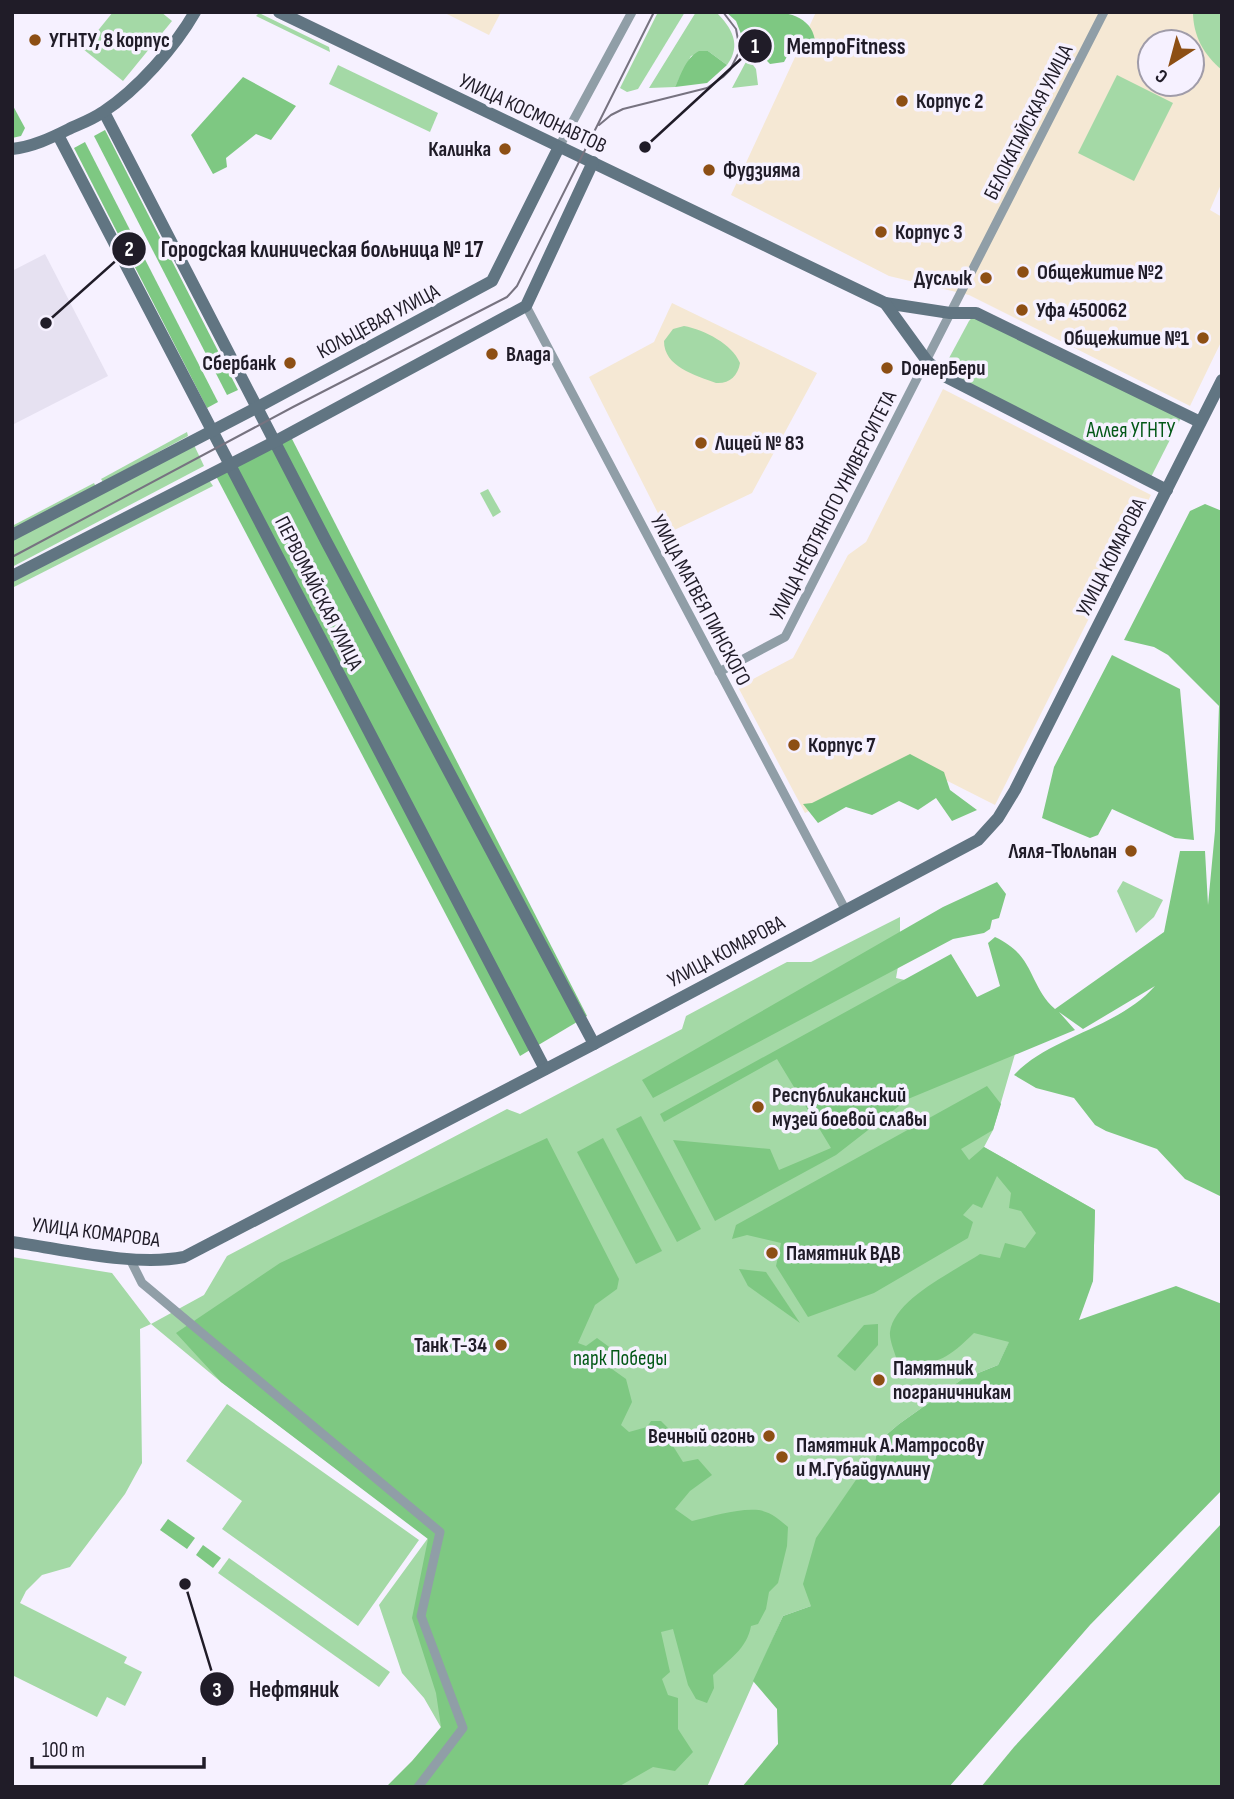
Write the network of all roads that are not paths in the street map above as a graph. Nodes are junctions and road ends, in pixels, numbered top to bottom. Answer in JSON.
{"nodes":[{"id":1,"x":195,"y":12,"type":"edge"},
{"id":2,"x":279,"y":12,"type":"edge"},
{"id":3,"x":632,"y":12,"type":"edge"},
{"id":4,"x":1104,"y":12,"type":"edge"},
{"id":5,"x":104,"y":112,"type":"junction"},
{"id":6,"x":58,"y":135,"type":"junction"},
{"id":7,"x":559,"y":147,"type":"junction"},
{"id":8,"x":12,"y":149,"type":"edge"},
{"id":9,"x":593,"y":162,"type":"junction"},
{"id":10,"x":885,"y":303,"type":"junction"},
{"id":11,"x":526,"y":306,"type":"junction"},
{"id":12,"x":950,"y":313,"type":"junction"},
{"id":13,"x":927,"y":361,"type":"junction"},
{"id":14,"x":1222,"y":380,"type":"edge"},
{"id":15,"x":256,"y":408,"type":"junction"},
{"id":16,"x":1200,"y":422,"type":"junction"},
{"id":17,"x":211,"y":430,"type":"junction"},
{"id":18,"x":274,"y":442,"type":"junction"},
{"id":19,"x":230,"y":463,"type":"junction"},
{"id":20,"x":1167,"y":490,"type":"junction"},
{"id":21,"x":12,"y":535,"type":"edge"},
{"id":22,"x":12,"y":576,"type":"edge"},
{"id":23,"x":719,"y":672,"type":"junction"},
{"id":24,"x":845,"y":909,"type":"junction"},
{"id":25,"x":594,"y":1044,"type":"junction"},
{"id":26,"x":545,"y":1069,"type":"junction"},
{"id":27,"x":12,"y":1242,"type":"edge"},
{"id":28,"x":130,"y":1259,"type":"junction"},
{"id":29,"x":418,"y":1787,"type":"edge"}],
"edges":[{"from":1,"to":5,"type":"street"},
{"from":2,"to":7,"type":"street","name":"УЛИЦА КОСМОНАВТОВ"},
{"from":3,"to":7,"type":"street","name":"КОЛЬЦЕВАЯ УЛИЦА"},
{"from":4,"to":12,"type":"street","name":"БЕЛОКАТАЙСКАЯ УЛИЦА"},
{"from":5,"to":6,"type":"street"},
{"from":5,"to":15,"type":"street","name":"ПЕРВОМАЙСКАЯ УЛИЦА"},
{"from":6,"to":8,"type":"street"},
{"from":6,"to":17,"type":"street","name":"ПЕРВОМАЙСКАЯ УЛИЦА"},
{"from":7,"to":9,"type":"street","name":"УЛИЦА КОСМОНАВТОВ"},
{"from":7,"to":15,"type":"street","name":"КОЛЬЦЕВАЯ УЛИЦА"},
{"from":9,"to":10,"type":"street","name":"УЛИЦА КОСМОНАВТОВ"},
{"from":9,"to":11,"type":"street"},
{"from":10,"to":12,"type":"street","name":"УЛИЦА КОСМОНАВТОВ"},
{"from":10,"to":13,"type":"street","name":"УЛИЦА КОСМОНАВТОВ"},
{"from":11,"to":18,"type":"street"},
{"from":11,"to":23,"type":"street","name":"УЛИЦА МАТВЕЯ ПИНСКОГО"},
{"from":12,"to":13,"type":"street","name":"БЕЛОКАТАЙСКАЯ УЛИЦА"},
{"from":12,"to":16,"type":"street","name":"УЛИЦА КОСМОНАВТОВ"},
{"from":13,"to":20,"type":"street","name":"УЛИЦА КОСМОНАВТОВ"},
{"from":13,"to":23,"type":"street","name":"УЛИЦА НЕФТЯНОГО УНИВЕРСИТЕТА"},
{"from":14,"to":16,"type":"street","name":"УЛИЦА КОМАРОВА"},
{"from":15,"to":17,"type":"street","name":"КОЛЬЦЕВАЯ УЛИЦА"},
{"from":15,"to":18,"type":"street","name":"ПЕРВОМАЙСКАЯ УЛИЦА"},
{"from":16,"to":20,"type":"street","name":"УЛИЦА КОМАРОВА"},
{"from":17,"to":19,"type":"street","name":"ПЕРВОМАЙСКАЯ УЛИЦА"},
{"from":17,"to":21,"type":"street","name":"КОЛЬЦЕВАЯ УЛИЦА"},
{"from":18,"to":19,"type":"street"},
{"from":18,"to":25,"type":"street","name":"ПЕРВОМАЙСКАЯ УЛИЦА"},
{"from":19,"to":22,"type":"street"},
{"from":19,"to":26,"type":"street","name":"ПЕРВОМАЙСКАЯ УЛИЦА"},
{"from":20,"to":24,"type":"street","name":"УЛИЦА КОМАРОВА"},
{"from":23,"to":24,"type":"street","name":"УЛИЦА МАТВЕЯ ПИНСКОГО"},
{"from":24,"to":25,"type":"street","name":"УЛИЦА КОМАРОВА"},
{"from":25,"to":26,"type":"street","name":"УЛИЦА КОМАРОВА"},
{"from":26,"to":28,"type":"street","name":"УЛИЦА КОМАРОВА"},
{"from":27,"to":28,"type":"street","name":"УЛИЦА КОМАРОВА"},
{"from":28,"to":29,"type":"street"}]}
